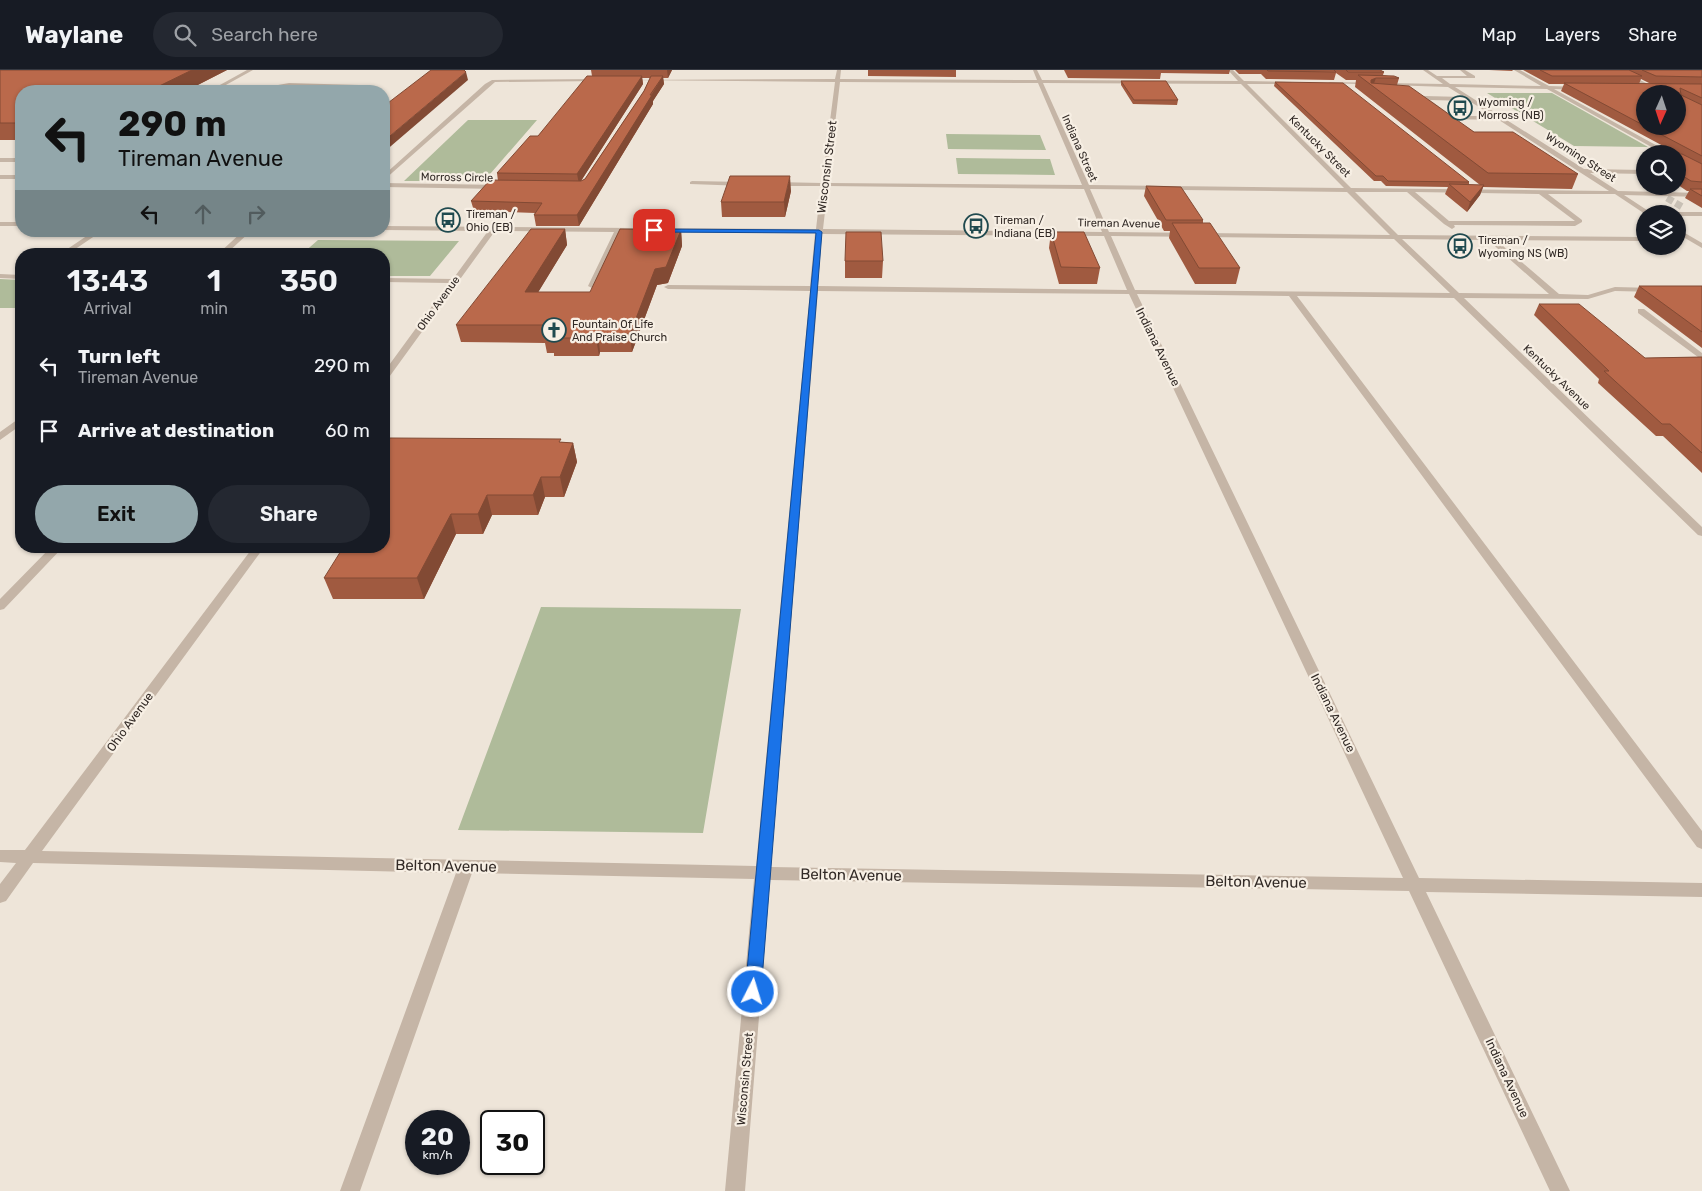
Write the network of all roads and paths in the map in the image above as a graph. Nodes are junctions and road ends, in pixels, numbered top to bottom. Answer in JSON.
{"nodes":[{"id":1,"x":251,"y":70,"type":"edge"},
{"id":2,"x":1035,"y":70,"type":"edge"},
{"id":3,"x":1230,"y":70,"type":"edge"},
{"id":4,"x":1425,"y":70,"type":"edge"},
{"id":5,"x":1462,"y":70,"type":"edge"},
{"id":6,"x":1516,"y":70,"type":"edge"},
{"id":7,"x":1616,"y":70,"type":"edge"},
{"id":8,"x":1333,"y":74,"type":"edge"},
{"id":9,"x":838,"y":75,"type":"edge"},
{"id":10,"x":1435,"y":77,"type":"junction"},
{"id":11,"x":610,"y":80,"type":"edge"},
{"id":12,"x":620,"y":80,"type":"edge"},
{"id":13,"x":1040,"y":82,"type":"junction"},
{"id":14,"x":1242,"y":83,"type":"junction"},
{"id":15,"x":1296,"y":83,"type":"edge"},
{"id":16,"x":1325,"y":84,"type":"edge"},
{"id":17,"x":1345,"y":84,"type":"junction"},
{"id":18,"x":223,"y":85,"type":"edge"},
{"id":19,"x":284,"y":85,"type":"edge"},
{"id":20,"x":312,"y":85,"type":"edge"},
{"id":21,"x":1648,"y":85,"type":"edge"},
{"id":22,"x":1449,"y":86,"type":"junction"},
{"id":23,"x":1548,"y":88,"type":"junction"},
{"id":24,"x":1587,"y":88,"type":"edge"},
{"id":25,"x":1352,"y":90,"type":"edge"},
{"id":26,"x":1470,"y":99,"type":"junction"},
{"id":27,"x":1451,"y":118,"type":"junction"},
{"id":28,"x":1500,"y":118,"type":"junction"},
{"id":29,"x":1463,"y":126,"type":"edge"},
{"id":30,"x":1652,"y":145,"type":"edge"},
{"id":31,"x":0,"y":160,"type":"edge"},
{"id":32,"x":15,"y":160,"type":"edge"},
{"id":33,"x":1583,"y":171,"type":"junction"},
{"id":34,"x":1636,"y":172,"type":"edge"},
{"id":35,"x":390,"y":173,"type":"edge"},
{"id":36,"x":0,"y":177,"type":"edge"},
{"id":37,"x":15,"y":177,"type":"edge"},
{"id":38,"x":692,"y":183,"type":"dead end"},
{"id":39,"x":752,"y":184,"type":"edge"},
{"id":40,"x":772,"y":184,"type":"edge"},
{"id":41,"x":825,"y":185,"type":"junction"},
{"id":42,"x":390,"y":186,"type":"edge"},
{"id":43,"x":1473,"y":186,"type":"edge"},
{"id":44,"x":503,"y":187,"type":"edge"},
{"id":45,"x":1086,"y":188,"type":"junction"},
{"id":46,"x":1350,"y":190,"type":"junction"},
{"id":47,"x":1409,"y":191,"type":"junction"},
{"id":48,"x":1481,"y":192,"type":"junction"},
{"id":49,"x":1541,"y":192,"type":"junction"},
{"id":50,"x":1616,"y":193,"type":"junction"},
{"id":51,"x":1636,"y":193,"type":"edge"},
{"id":52,"x":1686,"y":194,"type":"tunnel mouth"},
{"id":53,"x":1662,"y":195,"type":"edge"},
{"id":54,"x":1682,"y":195,"type":"tunnel mouth"},
{"id":55,"x":1702,"y":195,"type":"edge"},
{"id":56,"x":1667,"y":198,"type":"tunnel mouth"},
{"id":57,"x":1687,"y":198,"type":"dead end"},
{"id":58,"x":1636,"y":205,"type":"edge"},
{"id":59,"x":1686,"y":209,"type":"tunnel mouth"},
{"id":60,"x":1686,"y":214,"type":"tunnel mouth"},
{"id":61,"x":1694,"y":214,"type":"junction"},
{"id":62,"x":1702,"y":214,"type":"edge"},
{"id":63,"x":1446,"y":223,"type":"junction"},
{"id":64,"x":1574,"y":224,"type":"junction"},
{"id":65,"x":15,"y":226,"type":"edge"},
{"id":66,"x":390,"y":228,"type":"edge"},
{"id":67,"x":493,"y":229,"type":"junction"},
{"id":68,"x":618,"y":230,"type":"junction"},
{"id":69,"x":646,"y":230,"type":"edge"},
{"id":70,"x":656,"y":230,"type":"edge"},
{"id":71,"x":819,"y":232,"type":"junction"},
{"id":72,"x":0,"y":233,"type":"edge"},
{"id":73,"x":1106,"y":234,"type":"junction"},
{"id":74,"x":1686,"y":236,"type":"edge"},
{"id":75,"x":89,"y":237,"type":"edge"},
{"id":76,"x":241,"y":237,"type":"edge"},
{"id":77,"x":1396,"y":237,"type":"junction"},
{"id":78,"x":1463,"y":237,"type":"junction"},
{"id":79,"x":1490,"y":238,"type":"junction"},
{"id":80,"x":1596,"y":239,"type":"junction"},
{"id":81,"x":1636,"y":239,"type":"edge"},
{"id":82,"x":1686,"y":240,"type":"edge"},
{"id":83,"x":1692,"y":240,"type":"junction"},
{"id":84,"x":1702,"y":240,"type":"edge"},
{"id":85,"x":1702,"y":246,"type":"edge"},
{"id":86,"x":72,"y":248,"type":"edge"},
{"id":87,"x":228,"y":248,"type":"edge"},
{"id":88,"x":0,"y":276,"type":"edge"},
{"id":89,"x":15,"y":277,"type":"edge"},
{"id":90,"x":390,"y":280,"type":"edge"},
{"id":91,"x":455,"y":281,"type":"junction"},
{"id":92,"x":592,"y":286,"type":"edge"},
{"id":93,"x":668,"y":287,"type":"edge"},
{"id":94,"x":814,"y":288,"type":"junction"},
{"id":95,"x":1664,"y":290,"type":"edge"},
{"id":96,"x":1132,"y":292,"type":"junction"},
{"id":97,"x":1291,"y":294,"type":"junction"},
{"id":98,"x":1456,"y":295,"type":"junction"},
{"id":99,"x":1556,"y":296,"type":"junction"},
{"id":100,"x":1641,"y":311,"type":"dead end"},
{"id":101,"x":1702,"y":357,"type":"edge"},
{"id":102,"x":390,"y":370,"type":"edge"},
{"id":103,"x":15,"y":425,"type":"edge"},
{"id":104,"x":0,"y":437,"type":"edge"},
{"id":105,"x":1702,"y":533,"type":"edge"},
{"id":106,"x":52,"y":553,"type":"edge"},
{"id":107,"x":255,"y":553,"type":"edge"},
{"id":108,"x":0,"y":606,"type":"edge"},
{"id":109,"x":1702,"y":843,"type":"edge"},
{"id":110,"x":0,"y":856,"type":"edge"},
{"id":111,"x":29,"y":856,"type":"junction"},
{"id":112,"x":466,"y":866,"type":"junction"},
{"id":113,"x":764,"y":873,"type":"junction"},
{"id":114,"x":1415,"y":885,"type":"junction"},
{"id":115,"x":1702,"y":890,"type":"edge"},
{"id":116,"x":0,"y":896,"type":"edge"},
{"id":117,"x":350,"y":1191,"type":"edge"},
{"id":118,"x":735,"y":1191,"type":"edge"},
{"id":119,"x":1560,"y":1191,"type":"edge"}],
"edges":[{"from":1,"to":18,"type":"street"},
{"from":2,"to":13,"type":"street","name":"Indiana Street"},
{"from":3,"to":14,"type":"street","name":"Kentucky Street"},
{"from":4,"to":10,"type":"street","name":"Wyoming Street"},
{"from":5,"to":10,"type":"street"},
{"from":6,"to":23,"type":"street"},
{"from":7,"to":21,"type":"street"},
{"from":8,"to":17,"type":"street"},
{"from":9,"to":12,"type":"street"},
{"from":9,"to":13,"type":"street"},
{"from":9,"to":41,"type":"street","name":"Wisconsin Street"},
{"from":10,"to":22,"type":"street","name":"Wyoming Street"},
{"from":11,"to":35,"type":"street"},
{"from":13,"to":14,"type":"street"},
{"from":13,"to":45,"type":"street","name":"Indiana Street"},
{"from":14,"to":15,"type":"street"},
{"from":14,"to":46,"type":"street","name":"Kentucky Street"},
{"from":16,"to":17,"type":"street"},
{"from":17,"to":22,"type":"street"},
{"from":17,"to":25,"type":"street"},
{"from":19,"to":20,"type":"street"},
{"from":22,"to":23,"type":"street"},
{"from":22,"to":26,"type":"street","name":"Wyoming Street"},
{"from":23,"to":24,"type":"street"},
{"from":23,"to":30,"type":"street"},
{"from":26,"to":27,"type":"street"},
{"from":26,"to":28,"type":"street","name":"Wyoming Street"},
{"from":27,"to":28,"type":"street"},
{"from":27,"to":29,"type":"street"},
{"from":28,"to":33,"type":"street","name":"Wyoming Street"},
{"from":31,"to":32,"type":"street"},
{"from":33,"to":34,"type":"street"},
{"from":33,"to":50,"type":"street","name":"Wyoming Street"},
{"from":36,"to":37,"type":"street"},
{"from":38,"to":39,"type":"street"},
{"from":40,"to":41,"type":"street"},
{"from":41,"to":45,"type":"street"},
{"from":41,"to":71,"type":"street","name":"Wisconsin Street"},
{"from":42,"to":44,"type":"street","name":"Morross Circle"},
{"from":43,"to":48,"type":"street"},
{"from":45,"to":46,"type":"street"},
{"from":45,"to":73,"type":"street","name":"Indiana Street"},
{"from":46,"to":47,"type":"street"},
{"from":46,"to":77,"type":"street","name":"Kentucky Street"},
{"from":47,"to":48,"type":"street"},
{"from":47,"to":63,"type":"street"},
{"from":48,"to":49,"type":"street"},
{"from":49,"to":50,"type":"street"},
{"from":49,"to":64,"type":"street"},
{"from":50,"to":51,"type":"street"},
{"from":50,"to":58,"type":"street","name":"Wyoming Street"},
{"from":52,"to":55,"type":"street"},
{"from":53,"to":56,"type":"street"},
{"from":54,"to":57,"type":"street"},
{"from":59,"to":61,"type":"street"},
{"from":60,"to":61,"type":"street"},
{"from":61,"to":62,"type":"street"},
{"from":63,"to":64,"type":"street"},
{"from":63,"to":78,"type":"street"},
{"from":64,"to":80,"type":"street"},
{"from":65,"to":72,"type":"street"},
{"from":66,"to":67,"type":"street"},
{"from":67,"to":68,"type":"street"},
{"from":67,"to":91,"type":"street","name":"Ohio Avenue"},
{"from":68,"to":69,"type":"street"},
{"from":68,"to":92,"type":"street"},
{"from":70,"to":71,"type":"street","name":"Tireman Avenue"},
{"from":71,"to":73,"type":"street","name":"Tireman Avenue"},
{"from":71,"to":94,"type":"street","name":"Wisconsin Street"},
{"from":73,"to":77,"type":"street","name":"Tireman Avenue"},
{"from":73,"to":96,"type":"street","name":"Indiana Avenue"},
{"from":74,"to":83,"type":"street"},
{"from":75,"to":86,"type":"street"},
{"from":76,"to":87,"type":"street"},
{"from":77,"to":78,"type":"street","name":"Tireman Avenue"},
{"from":77,"to":98,"type":"street","name":"Kentucky Avenue"},
{"from":78,"to":79,"type":"street","name":"Tireman Avenue"},
{"from":79,"to":80,"type":"street","name":"Tireman Avenue"},
{"from":79,"to":99,"type":"street"},
{"from":80,"to":81,"type":"street","name":"Tireman Avenue"},
{"from":82,"to":83,"type":"street"},
{"from":83,"to":84,"type":"street"},
{"from":83,"to":85,"type":"street"},
{"from":88,"to":89,"type":"street"},
{"from":90,"to":91,"type":"street"},
{"from":91,"to":102,"type":"street","name":"Ohio Avenue"},
{"from":93,"to":94,"type":"street"},
{"from":94,"to":96,"type":"street"},
{"from":94,"to":113,"type":"street","name":"Wisconsin Street"},
{"from":95,"to":99,"type":"street"},
{"from":96,"to":97,"type":"street"},
{"from":96,"to":114,"type":"street","name":"Indiana Avenue"},
{"from":97,"to":98,"type":"street"},
{"from":97,"to":109,"type":"street"},
{"from":98,"to":99,"type":"street"},
{"from":98,"to":105,"type":"street","name":"Kentucky Avenue"},
{"from":100,"to":101,"type":"street"},
{"from":103,"to":104,"type":"street"},
{"from":106,"to":108,"type":"street"},
{"from":107,"to":111,"type":"street","name":"Ohio Avenue"},
{"from":110,"to":111,"type":"street","name":"Belton Avenue"},
{"from":111,"to":112,"type":"street","name":"Belton Avenue"},
{"from":111,"to":116,"type":"street","name":"Ohio Avenue"},
{"from":112,"to":113,"type":"street","name":"Belton Avenue"},
{"from":112,"to":117,"type":"street"},
{"from":113,"to":114,"type":"street","name":"Belton Avenue"},
{"from":113,"to":118,"type":"street","name":"Wisconsin Street"},
{"from":114,"to":115,"type":"street","name":"Belton Avenue"},
{"from":114,"to":119,"type":"street","name":"Indiana Avenue"}]}
